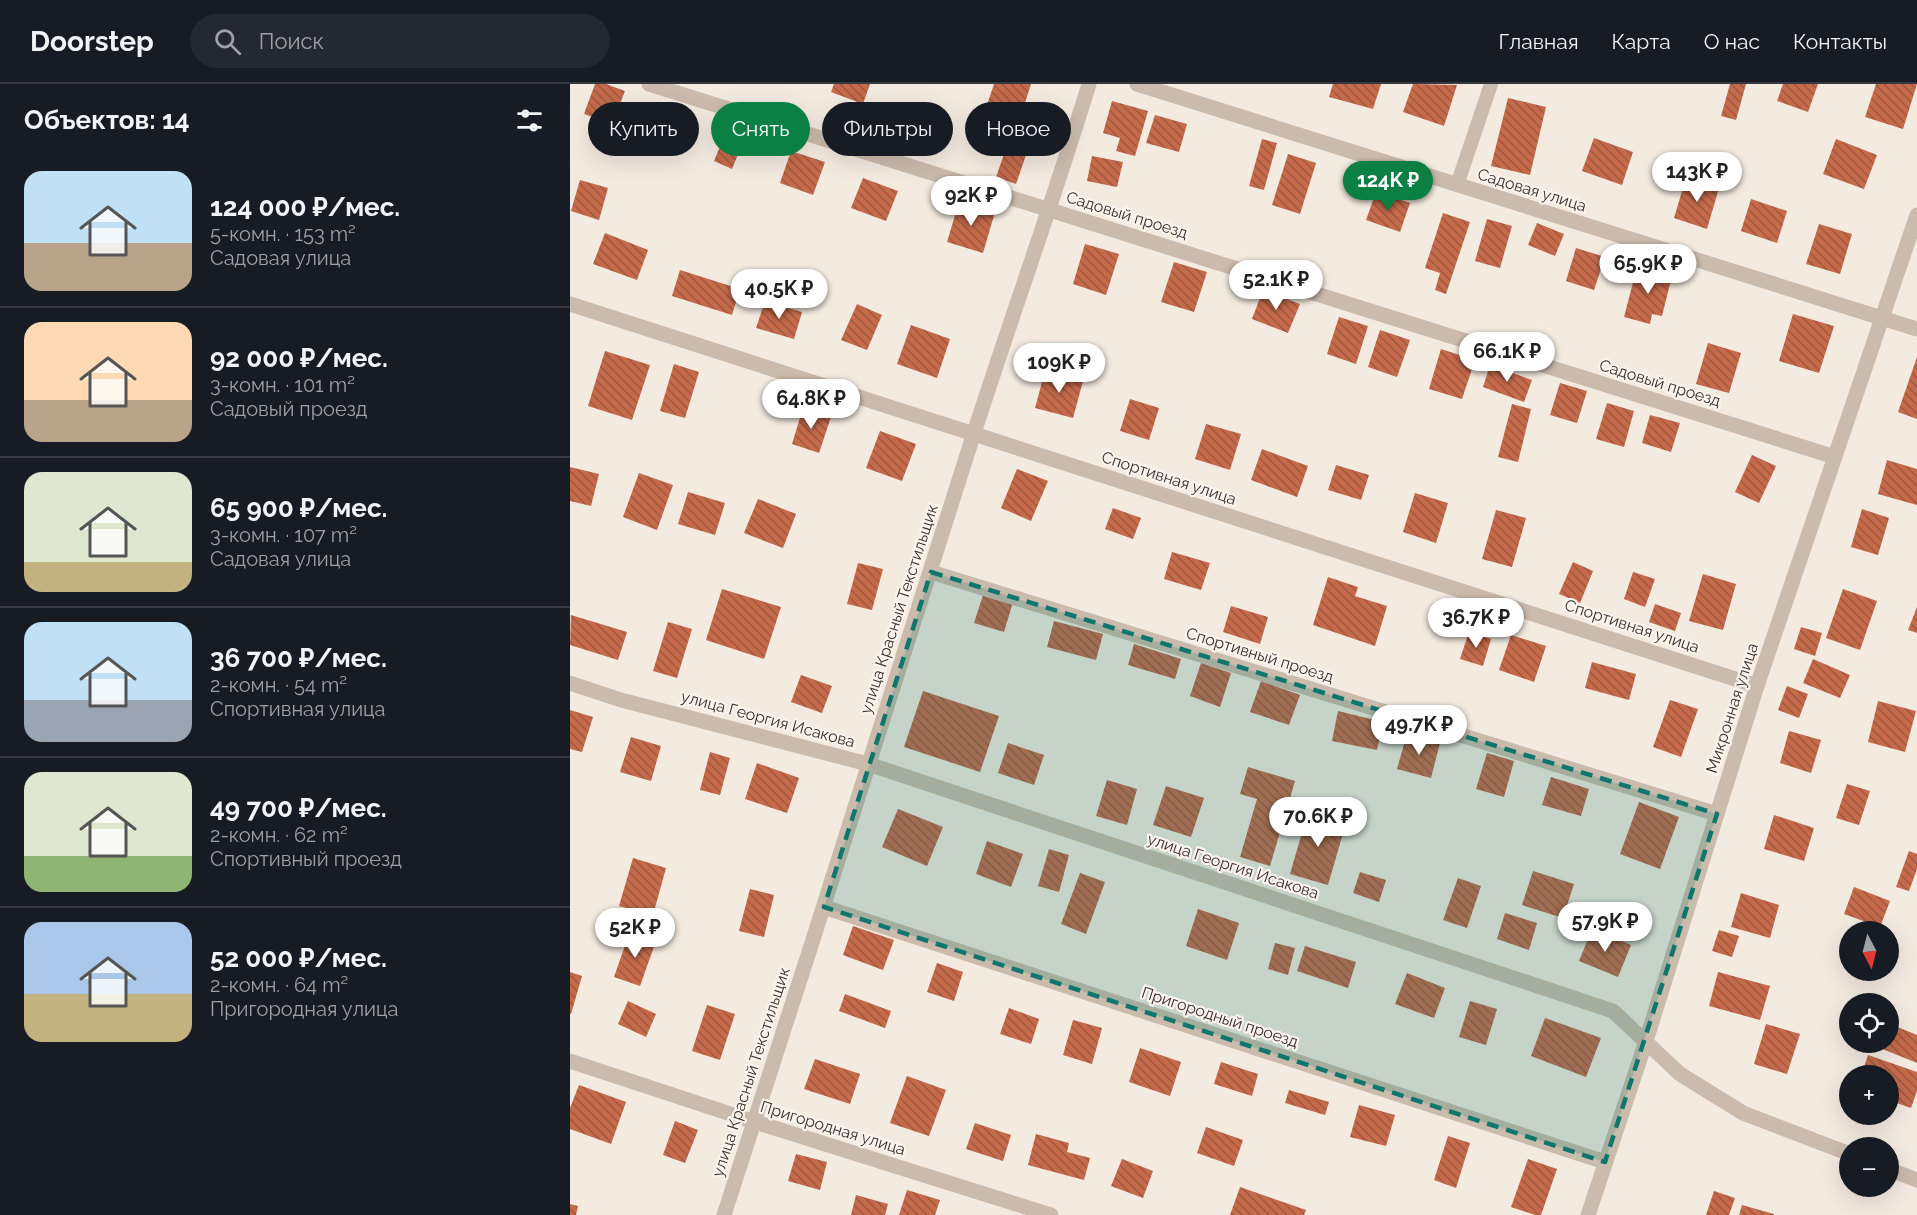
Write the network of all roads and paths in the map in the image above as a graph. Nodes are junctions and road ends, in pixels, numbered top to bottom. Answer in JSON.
{"nodes":[{"id":1,"x":649,"y":84,"type":"edge"},
{"id":2,"x":1089,"y":84,"type":"edge"},
{"id":3,"x":1137,"y":84,"type":"edge"},
{"id":4,"x":1491,"y":84,"type":"edge"},
{"id":5,"x":1457,"y":185,"type":"junction"},
{"id":6,"x":1050,"y":210,"type":"junction"},
{"id":7,"x":1917,"y":215,"type":"edge"},
{"id":8,"x":570,"y":304,"type":"edge"},
{"id":9,"x":1882,"y":318,"type":"junction"},
{"id":10,"x":1917,"y":329,"type":"edge"},
{"id":11,"x":974,"y":434,"type":"junction"},
{"id":12,"x":1835,"y":457,"type":"junction"},
{"id":13,"x":931,"y":572,"type":"junction"},
{"id":14,"x":570,"y":683,"type":"edge"},
{"id":15,"x":1757,"y":686,"type":"junction"},
{"id":16,"x":867,"y":764,"type":"junction"},
{"id":17,"x":1717,"y":814,"type":"junction"},
{"id":18,"x":824,"y":906,"type":"junction"},
{"id":19,"x":1646,"y":1041,"type":"junction"},
{"id":20,"x":570,"y":1061,"type":"edge"},
{"id":21,"x":754,"y":1122,"type":"junction"},
{"id":22,"x":1839,"y":1150,"type":"edge"},
{"id":23,"x":1605,"y":1162,"type":"junction"},
{"id":24,"x":1899,"y":1173,"type":"edge"},
{"id":25,"x":1917,"y":1180,"type":"edge"},
{"id":26,"x":724,"y":1215,"type":"edge"},
{"id":27,"x":1051,"y":1215,"type":"edge"},
{"id":28,"x":1588,"y":1215,"type":"edge"}],
"edges":[{"from":1,"to":6,"type":"street","name":"Садовый проезд"},
{"from":2,"to":6,"type":"street","name":"улица Красный Текстильщик"},
{"from":3,"to":5,"type":"street","name":"Садовая улица"},
{"from":4,"to":5,"type":"lane"},
{"from":5,"to":9,"type":"street","name":"Садовая улица"},
{"from":6,"to":11,"type":"street","name":"улица Красный Текстильщик"},
{"from":6,"to":12,"type":"street","name":"Садовый проезд"},
{"from":7,"to":9,"type":"street","name":"Микронная улица"},
{"from":8,"to":11,"type":"street","name":"Спортивная улица"},
{"from":9,"to":10,"type":"street","name":"Садовая улица"},
{"from":9,"to":12,"type":"street","name":"Микронная улица"},
{"from":11,"to":13,"type":"street","name":"улица Красный Текстильщик"},
{"from":11,"to":15,"type":"street","name":"Спортивная улица"},
{"from":12,"to":15,"type":"street","name":"Микронная улица"},
{"from":13,"to":16,"type":"street","name":"улица Красный Текстильщик"},
{"from":13,"to":17,"type":"street","name":"Спортивный проезд"},
{"from":14,"to":16,"type":"street","name":"улица Георгия Исакова"},
{"from":15,"to":17,"type":"street","name":"Микронная улица"},
{"from":16,"to":18,"type":"street","name":"улица Красный Текстильщик"},
{"from":16,"to":19,"type":"street","name":"улица Георгия Исакова"},
{"from":17,"to":19,"type":"street","name":"Микронная улица"},
{"from":18,"to":21,"type":"street","name":"улица Красный Текстильщик"},
{"from":18,"to":23,"type":"street","name":"Пригородный проезд"},
{"from":19,"to":22,"type":"street","name":"улица Георгия Исакова"},
{"from":19,"to":23,"type":"street","name":"Микронная улица"},
{"from":20,"to":21,"type":"street","name":"Пригородная улица"},
{"from":21,"to":26,"type":"street","name":"улица Красный Текстильщик"},
{"from":21,"to":27,"type":"street","name":"Пригородная улица"},
{"from":23,"to":28,"type":"street","name":"Микронная улица"},
{"from":24,"to":25,"type":"street"}]}
